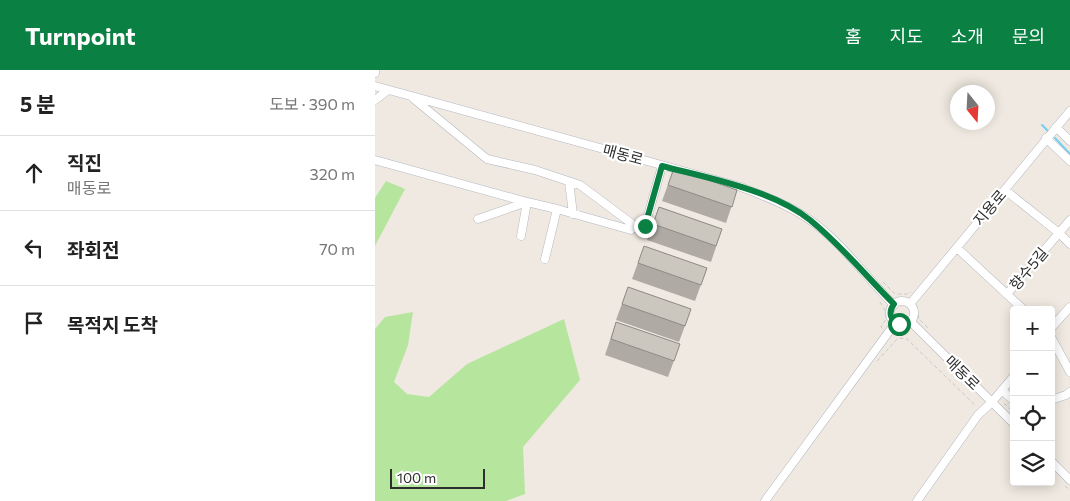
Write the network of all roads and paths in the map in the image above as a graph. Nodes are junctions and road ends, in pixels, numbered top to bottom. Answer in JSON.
{"nodes":[{"id":1,"x":375,"y":86,"type":"edge"},
{"id":2,"x":388,"y":90,"type":"junction"},
{"id":3,"x":410,"y":96,"type":"junction"},
{"id":4,"x":375,"y":100,"type":"edge"},
{"id":5,"x":1070,"y":111,"type":"edge"},
{"id":6,"x":1056,"y":127,"type":"junction"},
{"id":7,"x":1047,"y":138,"type":"junction"},
{"id":8,"x":1070,"y":141,"type":"edge"},
{"id":9,"x":375,"y":160,"type":"edge"},
{"id":10,"x":1070,"y":161,"type":"edge"},
{"id":11,"x":662,"y":166,"type":"junction"},
{"id":12,"x":569,"y":182,"type":"junction"},
{"id":13,"x":1005,"y":190,"type":"junction"},
{"id":14,"x":527,"y":202,"type":"junction"},
{"id":15,"x":557,"y":209,"type":"junction"},
{"id":16,"x":573,"y":214,"type":"junction"},
{"id":17,"x":478,"y":219,"type":"dead end"},
{"id":18,"x":1070,"y":220,"type":"edge"},
{"id":19,"x":635,"y":226,"type":"junction"},
{"id":20,"x":1059,"y":233,"type":"junction"},
{"id":21,"x":521,"y":236,"type":"dead end"},
{"id":22,"x":1070,"y":244,"type":"edge"},
{"id":23,"x":957,"y":248,"type":"junction"},
{"id":24,"x":545,"y":259,"type":"dead end"},
{"id":25,"x":1007,"y":294,"type":"junction"},
{"id":26,"x":886,"y":297,"type":"junction"},
{"id":27,"x":894,"y":304,"type":"junction"},
{"id":28,"x":910,"y":304,"type":"junction"},
{"id":29,"x":1020,"y":306,"type":"edge"},
{"id":30,"x":1069,"y":310,"type":"edge"},
{"id":31,"x":896,"y":322,"type":"junction"},
{"id":32,"x":909,"y":322,"type":"junction"},
{"id":33,"x":1055,"y":324,"type":"edge"},
{"id":34,"x":887,"y":333,"type":"junction"},
{"id":35,"x":896,"y":341,"type":"junction"},
{"id":36,"x":1055,"y":344,"type":"edge"},
{"id":37,"x":874,"y":362,"type":"dead end"},
{"id":38,"x":1070,"y":372,"type":"edge"},
{"id":39,"x":1010,"y":381,"type":"edge"},
{"id":40,"x":1002,"y":390,"type":"junction"},
{"id":41,"x":1070,"y":392,"type":"edge"},
{"id":42,"x":1010,"y":397,"type":"edge"},
{"id":43,"x":1055,"y":399,"type":"edge"},
{"id":44,"x":992,"y":402,"type":"junction"},
{"id":45,"x":982,"y":411,"type":"junction"},
{"id":46,"x":1010,"y":420,"type":"edge"},
{"id":47,"x":1055,"y":465,"type":"edge"},
{"id":48,"x":1070,"y":480,"type":"edge"},
{"id":49,"x":765,"y":501,"type":"edge"},
{"id":50,"x":917,"y":501,"type":"edge"}],
"edges":[{"from":1,"to":2,"type":"street","name":"매동로"},
{"from":2,"to":3,"type":"street","name":"매동로"},
{"from":2,"to":4,"type":"street"},
{"from":3,"to":11,"type":"street","name":"매동로"},
{"from":3,"to":12,"type":"street"},
{"from":5,"to":6,"type":"street","name":"지용로"},
{"from":6,"to":7,"type":"street","name":"지용로"},
{"from":6,"to":8,"type":"street"},
{"from":7,"to":10,"type":"street"},
{"from":7,"to":13,"type":"street","name":"지용로"},
{"from":9,"to":14,"type":"street"},
{"from":11,"to":19,"type":"street"},
{"from":11,"to":26,"type":"street","name":"매동로"},
{"from":12,"to":16,"type":"street"},
{"from":12,"to":19,"type":"street"},
{"from":13,"to":20,"type":"street"},
{"from":13,"to":23,"type":"street","name":"지용로"},
{"from":14,"to":15,"type":"street"},
{"from":14,"to":17,"type":"street"},
{"from":14,"to":21,"type":"street"},
{"from":15,"to":16,"type":"street"},
{"from":15,"to":24,"type":"street"},
{"from":16,"to":19,"type":"street"},
{"from":18,"to":20,"type":"street","name":"향수5길"},
{"from":20,"to":22,"type":"street"},
{"from":20,"to":25,"type":"street","name":"향수5길"},
{"from":23,"to":25,"type":"street"},
{"from":23,"to":28,"type":"street","name":"지용로"},
{"from":25,"to":29,"type":"street"},
{"from":26,"to":27,"type":"street","name":"매동로"},
{"from":26,"to":34,"type":"path"},
{"from":27,"to":28,"type":"street"},
{"from":27,"to":31,"type":"street"},
{"from":28,"to":32,"type":"street"},
{"from":30,"to":33,"type":"street"},
{"from":31,"to":32,"type":"street"},
{"from":31,"to":34,"type":"street"},
{"from":32,"to":44,"type":"street","name":"매동로"},
{"from":34,"to":35,"type":"path"},
{"from":34,"to":49,"type":"street"},
{"from":35,"to":37,"type":"path"},
{"from":35,"to":45,"type":"path"},
{"from":36,"to":38,"type":"street"},
{"from":39,"to":40,"type":"street"},
{"from":40,"to":42,"type":"street"},
{"from":40,"to":44,"type":"street"},
{"from":41,"to":43,"type":"street"},
{"from":44,"to":45,"type":"street"},
{"from":44,"to":46,"type":"street","name":"매동로"},
{"from":45,"to":50,"type":"street"},
{"from":47,"to":48,"type":"street"}]}
